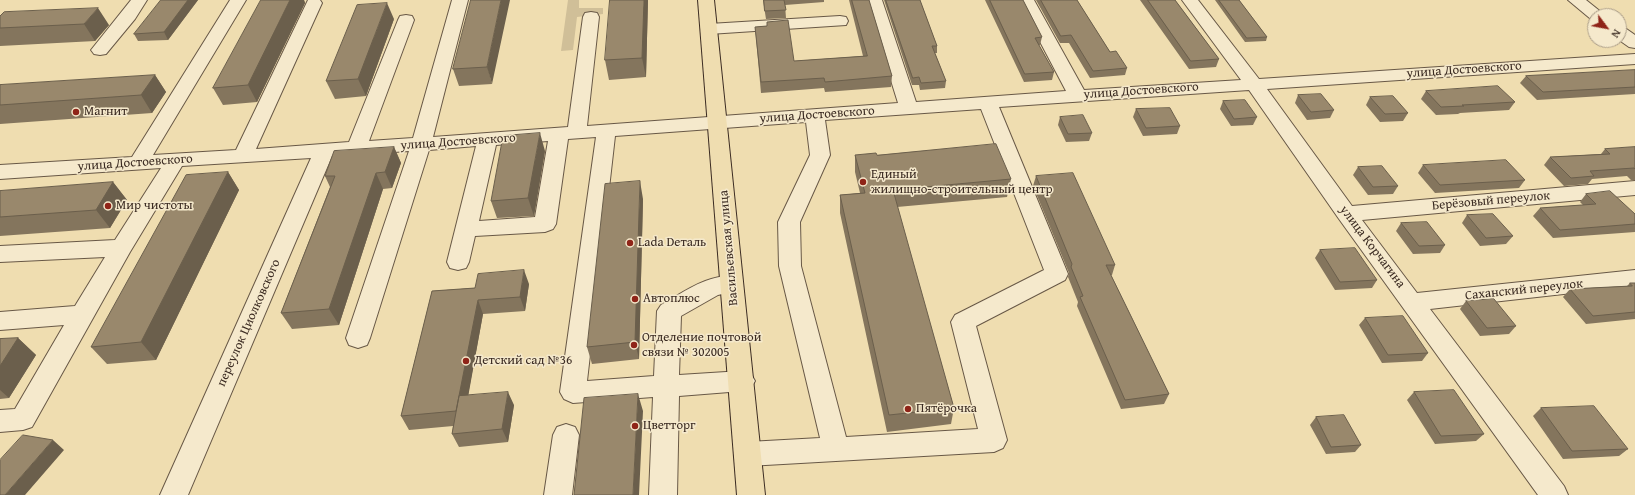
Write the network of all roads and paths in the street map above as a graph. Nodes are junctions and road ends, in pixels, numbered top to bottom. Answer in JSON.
{"nodes":[{"id":1,"x":139,"y":0,"type":"edge"},
{"id":2,"x":238,"y":0,"type":"edge"},
{"id":3,"x":460,"y":0,"type":"edge"},
{"id":4,"x":706,"y":0,"type":"edge"},
{"id":5,"x":874,"y":0,"type":"edge"},
{"id":6,"x":1026,"y":0,"type":"edge"},
{"id":7,"x":1190,"y":0,"type":"edge"},
{"id":8,"x":1576,"y":0,"type":"edge"},
{"id":9,"x":314,"y":4,"type":"dead end"},
{"id":10,"x":591,"y":8,"type":"edge"},
{"id":11,"x":1587,"y":8,"type":"edge"},
{"id":12,"x":406,"y":20,"type":"dead end"},
{"id":13,"x":840,"y":21,"type":"dead end"},
{"id":14,"x":709,"y":29,"type":"junction"},
{"id":15,"x":100,"y":50,"type":"dead end"},
{"id":16,"x":1635,"y":59,"type":"edge"},
{"id":17,"x":1254,"y":84,"type":"junction"},
{"id":18,"x":1078,"y":96,"type":"junction"},
{"id":19,"x":988,"y":103,"type":"junction"},
{"id":20,"x":909,"y":109,"type":"junction"},
{"id":21,"x":815,"y":116,"type":"junction"},
{"id":22,"x":717,"y":122,"type":"junction"},
{"id":23,"x":606,"y":131,"type":"junction"},
{"id":24,"x":568,"y":134,"type":"junction"},
{"id":25,"x":487,"y":140,"type":"junction"},
{"id":26,"x":421,"y":144,"type":"junction"},
{"id":27,"x":356,"y":149,"type":"junction"},
{"id":28,"x":324,"y":151,"type":"junction"},
{"id":29,"x":243,"y":156,"type":"junction"},
{"id":30,"x":176,"y":160,"type":"junction"},
{"id":31,"x":139,"y":162,"type":"junction"},
{"id":32,"x":0,"y":172,"type":"edge"},
{"id":33,"x":1635,"y":188,"type":"edge"},
{"id":34,"x":1346,"y":214,"type":"junction"},
{"id":35,"x":466,"y":229,"type":"junction"},
{"id":36,"x":121,"y":248,"type":"junction"},
{"id":37,"x":0,"y":254,"type":"edge"},
{"id":38,"x":458,"y":262,"type":"dead end"},
{"id":39,"x":1635,"y":278,"type":"edge"},
{"id":40,"x":732,"y":284,"type":"junction"},
{"id":41,"x":1413,"y":302,"type":"junction"},
{"id":42,"x":83,"y":315,"type":"junction"},
{"id":43,"x":0,"y":321,"type":"edge"},
{"id":44,"x":358,"y":338,"type":"dead end"},
{"id":45,"x":742,"y":381,"type":"junction"},
{"id":46,"x":665,"y":386,"type":"junction"},
{"id":47,"x":0,"y":421,"type":"edge"},
{"id":48,"x":566,"y":435,"type":"dead end"},
{"id":49,"x":836,"y":448,"type":"junction"},
{"id":50,"x":748,"y":454,"type":"junction"},
{"id":51,"x":174,"y":495,"type":"edge"},
{"id":52,"x":558,"y":495,"type":"edge"},
{"id":53,"x":663,"y":495,"type":"edge"},
{"id":54,"x":751,"y":495,"type":"edge"},
{"id":55,"x":1554,"y":495,"type":"edge"}],
"edges":[{"from":1,"to":15,"type":"street"},
{"from":2,"to":31,"type":"street"},
{"from":3,"to":26,"type":"street"},
{"from":4,"to":14,"type":"main road","name":"Васильевская улица"},
{"from":5,"to":20,"type":"street"},
{"from":6,"to":18,"type":"street"},
{"from":7,"to":17,"type":"street","name":"улица Корчагина"},
{"from":8,"to":11,"type":"street"},
{"from":9,"to":29,"type":"street"},
{"from":10,"to":24,"type":"street"},
{"from":12,"to":27,"type":"street"},
{"from":13,"to":14,"type":"street"},
{"from":14,"to":22,"type":"main road","name":"Васильевская улица"},
{"from":16,"to":17,"type":"street","name":"улица Достоевского"},
{"from":17,"to":18,"type":"street","name":"улица Достоевского"},
{"from":17,"to":34,"type":"street","name":"улица Корчагина"},
{"from":18,"to":19,"type":"street","name":"улица Достоевского"},
{"from":19,"to":20,"type":"street","name":"улица Достоевского"},
{"from":19,"to":49,"type":"street"},
{"from":20,"to":21,"type":"street","name":"улица Достоевского"},
{"from":21,"to":22,"type":"street","name":"улица Достоевского"},
{"from":21,"to":49,"type":"street"},
{"from":22,"to":23,"type":"street","name":"улица Достоевского"},
{"from":22,"to":40,"type":"main road","name":"Васильевская улица"},
{"from":23,"to":24,"type":"street","name":"улица Достоевского"},
{"from":23,"to":46,"type":"street"},
{"from":24,"to":25,"type":"street","name":"улица Достоевского"},
{"from":24,"to":35,"type":"street"},
{"from":25,"to":26,"type":"street","name":"улица Достоевского"},
{"from":25,"to":35,"type":"street"},
{"from":26,"to":27,"type":"street","name":"улица Достоевского"},
{"from":26,"to":44,"type":"street"},
{"from":27,"to":28,"type":"street","name":"улица Достоевского"},
{"from":28,"to":29,"type":"street","name":"улица Достоевского"},
{"from":28,"to":51,"type":"street","name":"переулок Циолковского"},
{"from":29,"to":30,"type":"street","name":"улица Достоевского"},
{"from":30,"to":31,"type":"street","name":"улица Достоевского"},
{"from":30,"to":36,"type":"street"},
{"from":31,"to":32,"type":"street","name":"улица Достоевского"},
{"from":33,"to":34,"type":"street","name":"Берёзовый переулок"},
{"from":34,"to":41,"type":"street","name":"улица Корчагина"},
{"from":35,"to":38,"type":"street"},
{"from":36,"to":37,"type":"street"},
{"from":36,"to":42,"type":"street"},
{"from":39,"to":41,"type":"street","name":"Саханский переулок"},
{"from":40,"to":45,"type":"main road","name":"Васильевская улица"},
{"from":40,"to":46,"type":"street"},
{"from":41,"to":55,"type":"street","name":"улица Корчагина"},
{"from":42,"to":43,"type":"street"},
{"from":42,"to":47,"type":"street"},
{"from":45,"to":46,"type":"street"},
{"from":45,"to":50,"type":"main road","name":"Васильевская улица"},
{"from":46,"to":53,"type":"street"},
{"from":48,"to":52,"type":"street"},
{"from":49,"to":50,"type":"street"},
{"from":50,"to":54,"type":"main road","name":"Васильевская улица"}]}
